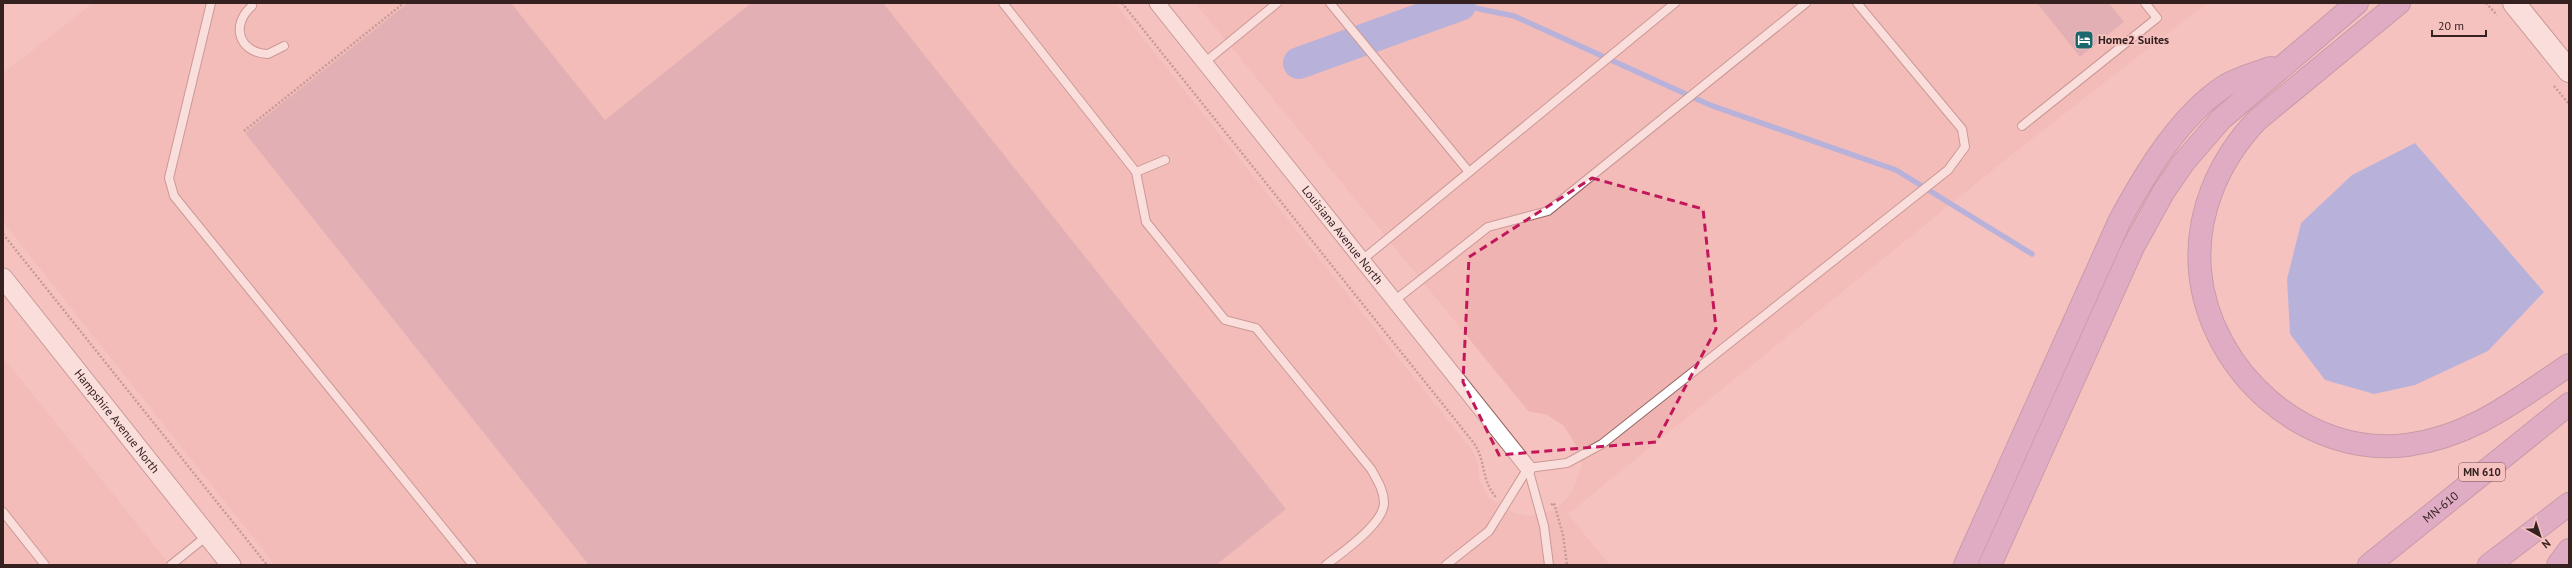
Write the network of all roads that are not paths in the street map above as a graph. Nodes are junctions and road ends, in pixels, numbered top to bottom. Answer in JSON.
{"nodes":[{"id":1,"x":212,"y":3,"type":"edge"},
{"id":2,"x":1003,"y":3,"type":"edge"},
{"id":3,"x":1157,"y":3,"type":"edge"},
{"id":4,"x":1277,"y":3,"type":"edge"},
{"id":5,"x":1330,"y":3,"type":"edge"},
{"id":6,"x":1675,"y":3,"type":"edge"},
{"id":7,"x":1806,"y":3,"type":"edge"},
{"id":8,"x":1857,"y":3,"type":"edge"},
{"id":9,"x":2145,"y":3,"type":"edge"},
{"id":10,"x":2357,"y":3,"type":"edge"},
{"id":11,"x":2399,"y":3,"type":"edge"},
{"id":12,"x":2514,"y":3,"type":"edge"},
{"id":13,"x":252,"y":6,"type":"dead end"},
{"id":14,"x":284,"y":46,"type":"dead end"},
{"id":15,"x":2288,"y":60,"type":"junction"},
{"id":16,"x":1204,"y":63,"type":"junction"},
{"id":17,"x":2569,"y":71,"type":"edge"},
{"id":18,"x":2022,"y":126,"type":"dead end"},
{"id":19,"x":1165,"y":160,"type":"dead end"},
{"id":20,"x":1136,"y":172,"type":"junction"},
{"id":21,"x":1469,"y":172,"type":"junction"},
{"id":22,"x":1362,"y":260,"type":"junction"},
{"id":23,"x":3,"y":278,"type":"edge"},
{"id":24,"x":1394,"y":301,"type":"junction"},
{"id":25,"x":2569,"y":365,"type":"edge"},
{"id":26,"x":2569,"y":404,"type":"edge"},
{"id":27,"x":1528,"y":468,"type":"junction"},
{"id":28,"x":2569,"y":504,"type":"edge"},
{"id":29,"x":3,"y":512,"type":"edge"},
{"id":30,"x":208,"y":535,"type":"junction"},
{"id":31,"x":2569,"y":550,"type":"edge"},
{"id":32,"x":45,"y":565,"type":"edge"},
{"id":33,"x":171,"y":565,"type":"edge"},
{"id":34,"x":231,"y":565,"type":"edge"},
{"id":35,"x":473,"y":565,"type":"edge"},
{"id":36,"x":1326,"y":565,"type":"edge"},
{"id":37,"x":1446,"y":565,"type":"edge"},
{"id":38,"x":1549,"y":565,"type":"edge"},
{"id":39,"x":1965,"y":565,"type":"edge"},
{"id":40,"x":1990,"y":565,"type":"edge"},
{"id":41,"x":2369,"y":565,"type":"edge"},
{"id":42,"x":2489,"y":565,"type":"edge"},
{"id":43,"x":2558,"y":565,"type":"edge"}],
"edges":[{"from":1,"to":35,"type":"lane"},
{"from":2,"to":20,"type":"lane"},
{"from":3,"to":16,"type":"street","name":"Louisiana Avenue North"},
{"from":4,"to":16,"type":"lane"},
{"from":5,"to":21,"type":"lane"},
{"from":6,"to":21,"type":"lane"},
{"from":7,"to":24,"type":"lane"},
{"from":8,"to":27,"type":"lane"},
{"from":9,"to":18,"type":"lane"},
{"from":10,"to":15,"type":"highway"},
{"from":11,"to":25,"type":"highway"},
{"from":12,"to":17,"type":"main road"},
{"from":13,"to":14,"type":"lane"},
{"from":15,"to":39,"type":"highway"},
{"from":15,"to":40,"type":"highway"},
{"from":16,"to":22,"type":"street","name":"Louisiana Avenue North"},
{"from":19,"to":20,"type":"lane"},
{"from":20,"to":36,"type":"lane"},
{"from":21,"to":22,"type":"lane"},
{"from":22,"to":24,"type":"street","name":"Louisiana Avenue North"},
{"from":23,"to":30,"type":"street","name":"Hampshire Avenue North"},
{"from":24,"to":27,"type":"street","name":"Louisiana Avenue North"},
{"from":26,"to":41,"type":"highway","name":"MN-610","number":"MN 610"},
{"from":27,"to":37,"type":"lane"},
{"from":27,"to":38,"type":"lane"},
{"from":28,"to":42,"type":"highway"},
{"from":29,"to":32,"type":"lane"},
{"from":30,"to":33,"type":"lane"},
{"from":30,"to":34,"type":"street","name":"Hampshire Avenue North"},
{"from":31,"to":43,"type":"highway"}]}
